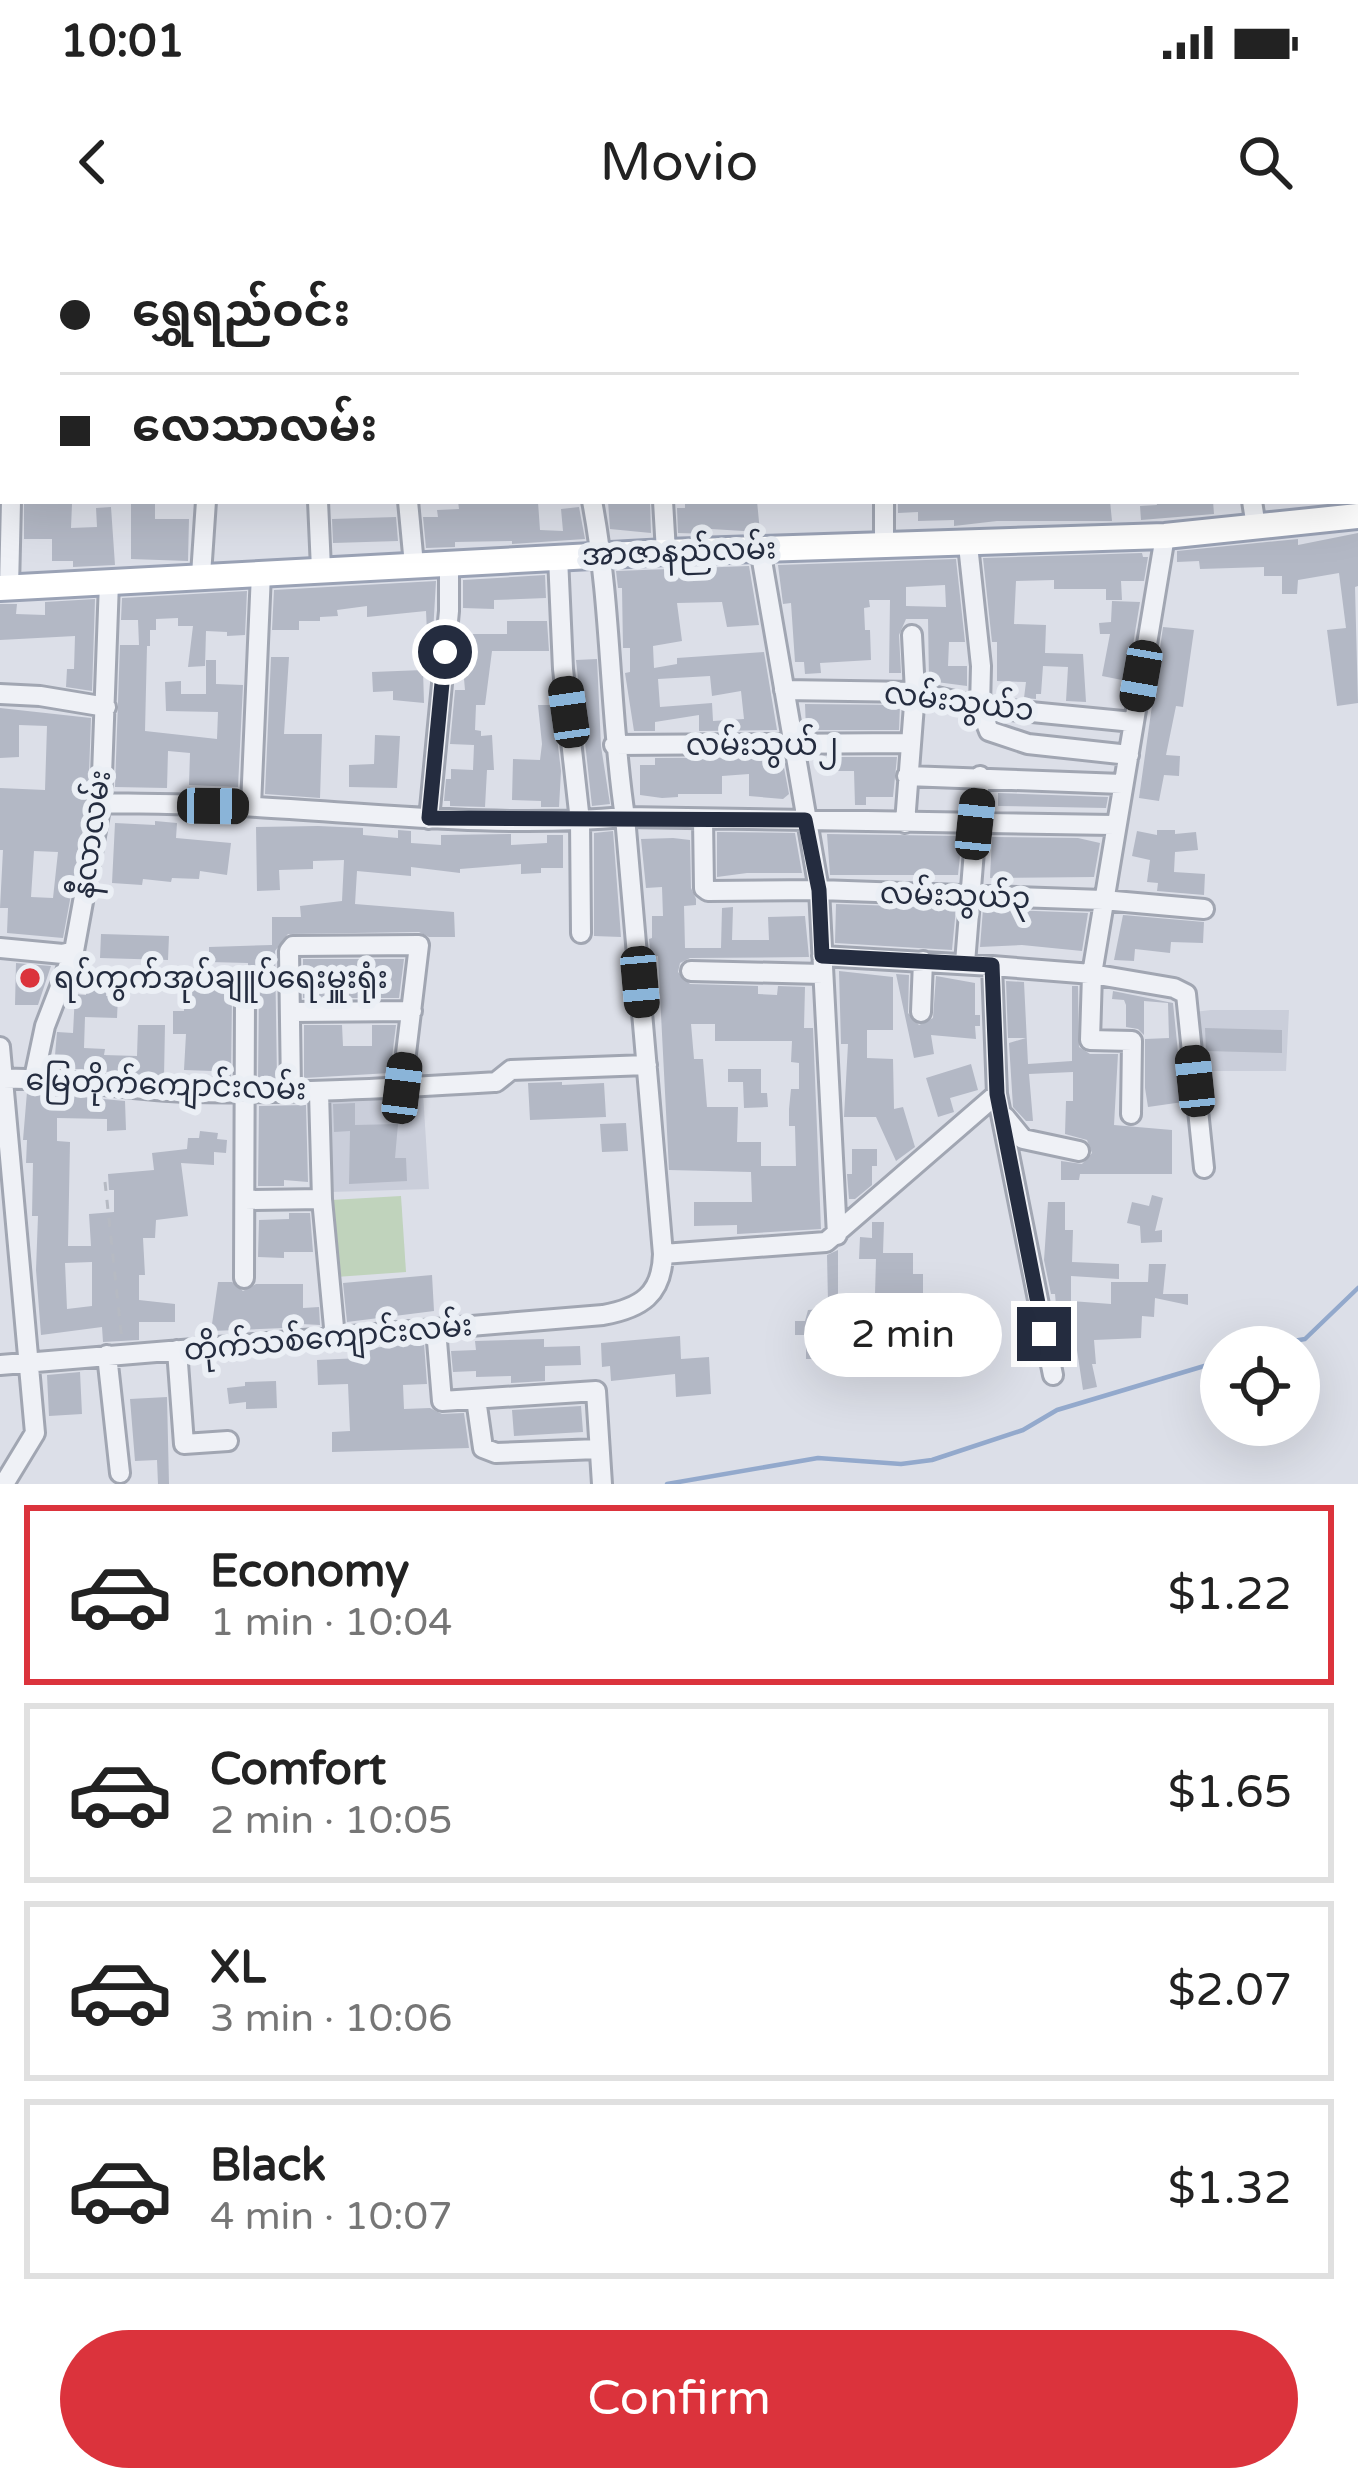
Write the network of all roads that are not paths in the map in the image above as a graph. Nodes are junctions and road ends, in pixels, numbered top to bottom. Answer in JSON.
{"nodes":[{"id":1,"x":10,"y":504,"type":"edge"},
{"id":2,"x":206,"y":504,"type":"edge"},
{"id":3,"x":318,"y":504,"type":"edge"},
{"id":4,"x":408,"y":504,"type":"edge"},
{"id":5,"x":593,"y":504,"type":"edge"},
{"id":6,"x":664,"y":504,"type":"edge"},
{"id":7,"x":884,"y":504,"type":"edge"},
{"id":8,"x":1252,"y":504,"type":"edge"},
{"id":9,"x":1358,"y":516,"type":"edge"},
{"id":10,"x":1256,"y":527,"type":"junction"},
{"id":11,"x":1165,"y":536,"type":"junction"},
{"id":12,"x":884,"y":544,"type":"junction"},
{"id":13,"x":968,"y":545,"type":"junction"},
{"id":14,"x":760,"y":549,"type":"junction"},
{"id":15,"x":666,"y":552,"type":"junction"},
{"id":16,"x":602,"y":554,"type":"junction"},
{"id":17,"x":558,"y":557,"type":"junction"},
{"id":18,"x":449,"y":563,"type":"junction"},
{"id":19,"x":415,"y":565,"type":"junction"},
{"id":20,"x":321,"y":569,"type":"junction"},
{"id":21,"x":260,"y":573,"type":"junction"},
{"id":22,"x":201,"y":575,"type":"junction"},
{"id":23,"x":109,"y":582,"type":"junction"},
{"id":24,"x":4,"y":588,"type":"edge"},
{"id":25,"x":912,"y":635,"type":"dead end"},
{"id":26,"x":784,"y":690,"type":"junction"},
{"id":27,"x":915,"y":692,"type":"junction"},
{"id":28,"x":0,"y":694,"type":"edge"},
{"id":29,"x":106,"y":707,"type":"junction"},
{"id":30,"x":980,"y":707,"type":"junction"},
{"id":31,"x":1133,"y":722,"type":"junction"},
{"id":32,"x":910,"y":743,"type":"junction"},
{"id":33,"x":614,"y":745,"type":"junction"},
{"id":34,"x":793,"y":746,"type":"junction"},
{"id":35,"x":1129,"y":755,"type":"junction"},
{"id":36,"x":907,"y":776,"type":"junction"},
{"id":37,"x":980,"y":776,"type":"junction"},
{"id":38,"x":1123,"y":784,"type":"junction"},
{"id":39,"x":101,"y":803,"type":"junction"},
{"id":40,"x":250,"y":806,"type":"junction"},
{"id":41,"x":625,"y":817,"type":"junction"},
{"id":42,"x":429,"y":818,"type":"junction"},
{"id":43,"x":703,"y":819,"type":"junction"},
{"id":44,"x":805,"y":820,"type":"junction"},
{"id":45,"x":580,"y":821,"type":"junction"},
{"id":46,"x":905,"y":823,"type":"junction"},
{"id":47,"x":975,"y":824,"type":"junction"},
{"id":48,"x":1114,"y":825,"type":"junction"},
{"id":49,"x":819,"y":890,"type":"junction"},
{"id":50,"x":970,"y":898,"type":"junction"},
{"id":51,"x":1103,"y":900,"type":"junction"},
{"id":52,"x":1204,"y":909,"type":"dead end"},
{"id":53,"x":580,"y":933,"type":"dead end"},
{"id":54,"x":0,"y":948,"type":"edge"},
{"id":55,"x":74,"y":951,"type":"junction"},
{"id":56,"x":923,"y":961,"type":"junction"},
{"id":57,"x":965,"y":963,"type":"junction"},
{"id":58,"x":823,"y":965,"type":"junction"},
{"id":59,"x":992,"y":965,"type":"junction"},
{"id":60,"x":692,"y":971,"type":"dead end"},
{"id":61,"x":1092,"y":974,"type":"junction"},
{"id":62,"x":245,"y":997,"type":"dead end"},
{"id":63,"x":412,"y":1011,"type":"junction"},
{"id":64,"x":292,"y":1012,"type":"junction"},
{"id":65,"x":921,"y":1012,"type":"dead end"},
{"id":66,"x":0,"y":1047,"type":"edge"},
{"id":67,"x":647,"y":1065,"type":"junction"},
{"id":68,"x":34,"y":1078,"type":"junction"},
{"id":69,"x":402,"y":1088,"type":"junction"},
{"id":70,"x":247,"y":1091,"type":"junction"},
{"id":71,"x":291,"y":1091,"type":"junction"},
{"id":72,"x":2,"y":1092,"type":"edge"},
{"id":73,"x":319,"y":1092,"type":"junction"},
{"id":74,"x":999,"y":1104,"type":"junction"},
{"id":75,"x":1131,"y":1114,"type":"dead end"},
{"id":76,"x":1079,"y":1151,"type":"dead end"},
{"id":77,"x":1204,"y":1168,"type":"dead end"},
{"id":78,"x":322,"y":1199,"type":"junction"},
{"id":79,"x":245,"y":1200,"type":"junction"},
{"id":80,"x":837,"y":1235,"type":"junction"},
{"id":81,"x":663,"y":1255,"type":"junction"},
{"id":82,"x":244,"y":1279,"type":"dead end"},
{"id":83,"x":436,"y":1329,"type":"junction"},
{"id":84,"x":335,"y":1338,"type":"junction"},
{"id":85,"x":177,"y":1350,"type":"junction"},
{"id":86,"x":115,"y":1355,"type":"junction"},
{"id":87,"x":28,"y":1363,"type":"junction"},
{"id":88,"x":0,"y":1365,"type":"edge"},
{"id":89,"x":1053,"y":1375,"type":"dead end"},
{"id":90,"x":476,"y":1399,"type":"junction"},
{"id":91,"x":228,"y":1441,"type":"dead end"},
{"id":92,"x":598,"y":1449,"type":"junction"},
{"id":93,"x":120,"y":1473,"type":"dead end"},
{"id":94,"x":4,"y":1484,"type":"edge"},
{"id":95,"x":602,"y":1484,"type":"edge"}],
"edges":[{"from":1,"to":24,"type":"street"},
{"from":2,"to":22,"type":"street"},
{"from":3,"to":20,"type":"street"},
{"from":4,"to":19,"type":"street"},
{"from":5,"to":16,"type":"street"},
{"from":6,"to":15,"type":"street"},
{"from":7,"to":12,"type":"street"},
{"from":8,"to":10,"type":"street"},
{"from":9,"to":10,"type":"main road","name":"အာဇာနည်လမ်း"},
{"from":10,"to":11,"type":"main road","name":"အာဇာနည်လမ်း"},
{"from":11,"to":13,"type":"main road","name":"အာဇာနည်လမ်း"},
{"from":11,"to":31,"type":"street"},
{"from":12,"to":13,"type":"main road","name":"အာဇာနည်လမ်း"},
{"from":12,"to":14,"type":"main road","name":"အာဇာနည်လမ်း"},
{"from":13,"to":30,"type":"street"},
{"from":14,"to":15,"type":"main road","name":"အာဇာနည်လမ်း"},
{"from":14,"to":26,"type":"street"},
{"from":15,"to":16,"type":"main road","name":"အာဇာနည်လမ်း"},
{"from":16,"to":17,"type":"main road","name":"အာဇာနည်လမ်း"},
{"from":16,"to":33,"type":"street"},
{"from":17,"to":18,"type":"main road","name":"အာဇာနည်လမ်း"},
{"from":17,"to":45,"type":"street"},
{"from":18,"to":19,"type":"main road","name":"အာဇာနည်လမ်း"},
{"from":18,"to":42,"type":"street"},
{"from":19,"to":20,"type":"main road","name":"အာဇာနည်လမ်း"},
{"from":20,"to":21,"type":"main road","name":"အာဇာနည်လမ်း"},
{"from":21,"to":22,"type":"main road","name":"အာဇာနည်လမ်း"},
{"from":21,"to":40,"type":"street"},
{"from":22,"to":23,"type":"main road","name":"အာဇာနည်လမ်း"},
{"from":23,"to":24,"type":"main road","name":"အာဇာနည်လမ်း"},
{"from":23,"to":29,"type":"street","name":"နီလာလမ်း"},
{"from":25,"to":27,"type":"street"},
{"from":26,"to":27,"type":"street","name":"လမ်းသွယ်၁"},
{"from":26,"to":34,"type":"street"},
{"from":27,"to":30,"type":"street","name":"လမ်းသွယ်၁"},
{"from":27,"to":32,"type":"street"},
{"from":28,"to":29,"type":"street"},
{"from":29,"to":39,"type":"street","name":"နီလာလမ်း"},
{"from":30,"to":31,"type":"street","name":"လမ်းသွယ်၁"},
{"from":30,"to":35,"type":"street"},
{"from":31,"to":35,"type":"street"},
{"from":32,"to":34,"type":"street","name":"လမ်းသွယ်၂"},
{"from":32,"to":36,"type":"street"},
{"from":33,"to":34,"type":"street","name":"လမ်းသွယ်၂"},
{"from":33,"to":41,"type":"street"},
{"from":34,"to":44,"type":"street"},
{"from":35,"to":38,"type":"street"},
{"from":36,"to":37,"type":"street"},
{"from":36,"to":46,"type":"street"},
{"from":37,"to":38,"type":"street"},
{"from":37,"to":47,"type":"street"},
{"from":38,"to":48,"type":"street"},
{"from":39,"to":40,"type":"street"},
{"from":39,"to":55,"type":"street","name":"နီလာလမ်း"},
{"from":40,"to":42,"type":"street"},
{"from":41,"to":43,"type":"street"},
{"from":41,"to":45,"type":"street"},
{"from":41,"to":67,"type":"street"},
{"from":42,"to":45,"type":"street"},
{"from":43,"to":44,"type":"street"},
{"from":43,"to":49,"type":"street","name":"လမ်းသွယ်၃"},
{"from":44,"to":46,"type":"street"},
{"from":44,"to":49,"type":"street"},
{"from":45,"to":53,"type":"street"},
{"from":46,"to":47,"type":"street"},
{"from":47,"to":48,"type":"street"},
{"from":47,"to":50,"type":"street"},
{"from":48,"to":51,"type":"street"},
{"from":49,"to":50,"type":"street","name":"လမ်းသွယ်၃"},
{"from":49,"to":58,"type":"street"},
{"from":50,"to":51,"type":"street","name":"လမ်းသွယ်၃"},
{"from":50,"to":57,"type":"street"},
{"from":51,"to":52,"type":"street","name":"လမ်းသွယ်၃"},
{"from":51,"to":61,"type":"street"},
{"from":54,"to":55,"type":"street"},
{"from":55,"to":68,"type":"street","name":"နီလာလမ်း"},
{"from":56,"to":57,"type":"street"},
{"from":56,"to":58,"type":"street"},
{"from":56,"to":65,"type":"street"},
{"from":57,"to":59,"type":"street"},
{"from":58,"to":60,"type":"street"},
{"from":58,"to":80,"type":"street"},
{"from":59,"to":61,"type":"street"},
{"from":59,"to":74,"type":"street"},
{"from":61,"to":75,"type":"street"},
{"from":61,"to":77,"type":"street"},
{"from":62,"to":70,"type":"street"},
{"from":63,"to":64,"type":"street"},
{"from":63,"to":64,"type":"street"},
{"from":63,"to":69,"type":"street"},
{"from":64,"to":71,"type":"street"},
{"from":66,"to":72,"type":"street"},
{"from":67,"to":69,"type":"street","name":"မြေတိုက်ကျောင်းလမ်း"},
{"from":67,"to":81,"type":"street"},
{"from":68,"to":70,"type":"street","name":"မြေတိုက်ကျောင်းလမ်း"},
{"from":68,"to":72,"type":"street","name":"မြေတိုက်ကျောင်းလမ်း"},
{"from":69,"to":73,"type":"street","name":"မြေတိုက်ကျောင်းလမ်း"},
{"from":70,"to":71,"type":"street","name":"မြေတိုက်ကျောင်းလမ်း"},
{"from":70,"to":79,"type":"street"},
{"from":71,"to":73,"type":"street","name":"မြေတိုက်ကျောင်းလမ်း"},
{"from":72,"to":87,"type":"street"},
{"from":73,"to":78,"type":"street"},
{"from":74,"to":76,"type":"street"},
{"from":74,"to":80,"type":"street"},
{"from":74,"to":89,"type":"street"},
{"from":78,"to":79,"type":"street"},
{"from":78,"to":84,"type":"street"},
{"from":79,"to":82,"type":"street"},
{"from":80,"to":81,"type":"street"},
{"from":81,"to":83,"type":"street","name":"တိုက်သစ်ကျောင်းလမ်း"},
{"from":83,"to":84,"type":"street","name":"တိုက်သစ်ကျောင်းလမ်း"},
{"from":83,"to":90,"type":"street"},
{"from":84,"to":85,"type":"street","name":"တိုက်သစ်ကျောင်းလမ်း"},
{"from":85,"to":86,"type":"street","name":"တိုက်သစ်ကျောင်းလမ်း"},
{"from":85,"to":91,"type":"street"},
{"from":86,"to":87,"type":"street","name":"တိုက်သစ်ကျောင်းလမ်း"},
{"from":86,"to":93,"type":"street"},
{"from":87,"to":88,"type":"street","name":"တိုက်သစ်ကျောင်းလမ်း"},
{"from":87,"to":94,"type":"street"},
{"from":90,"to":92,"type":"street"},
{"from":90,"to":92,"type":"street"},
{"from":92,"to":95,"type":"street"}]}
